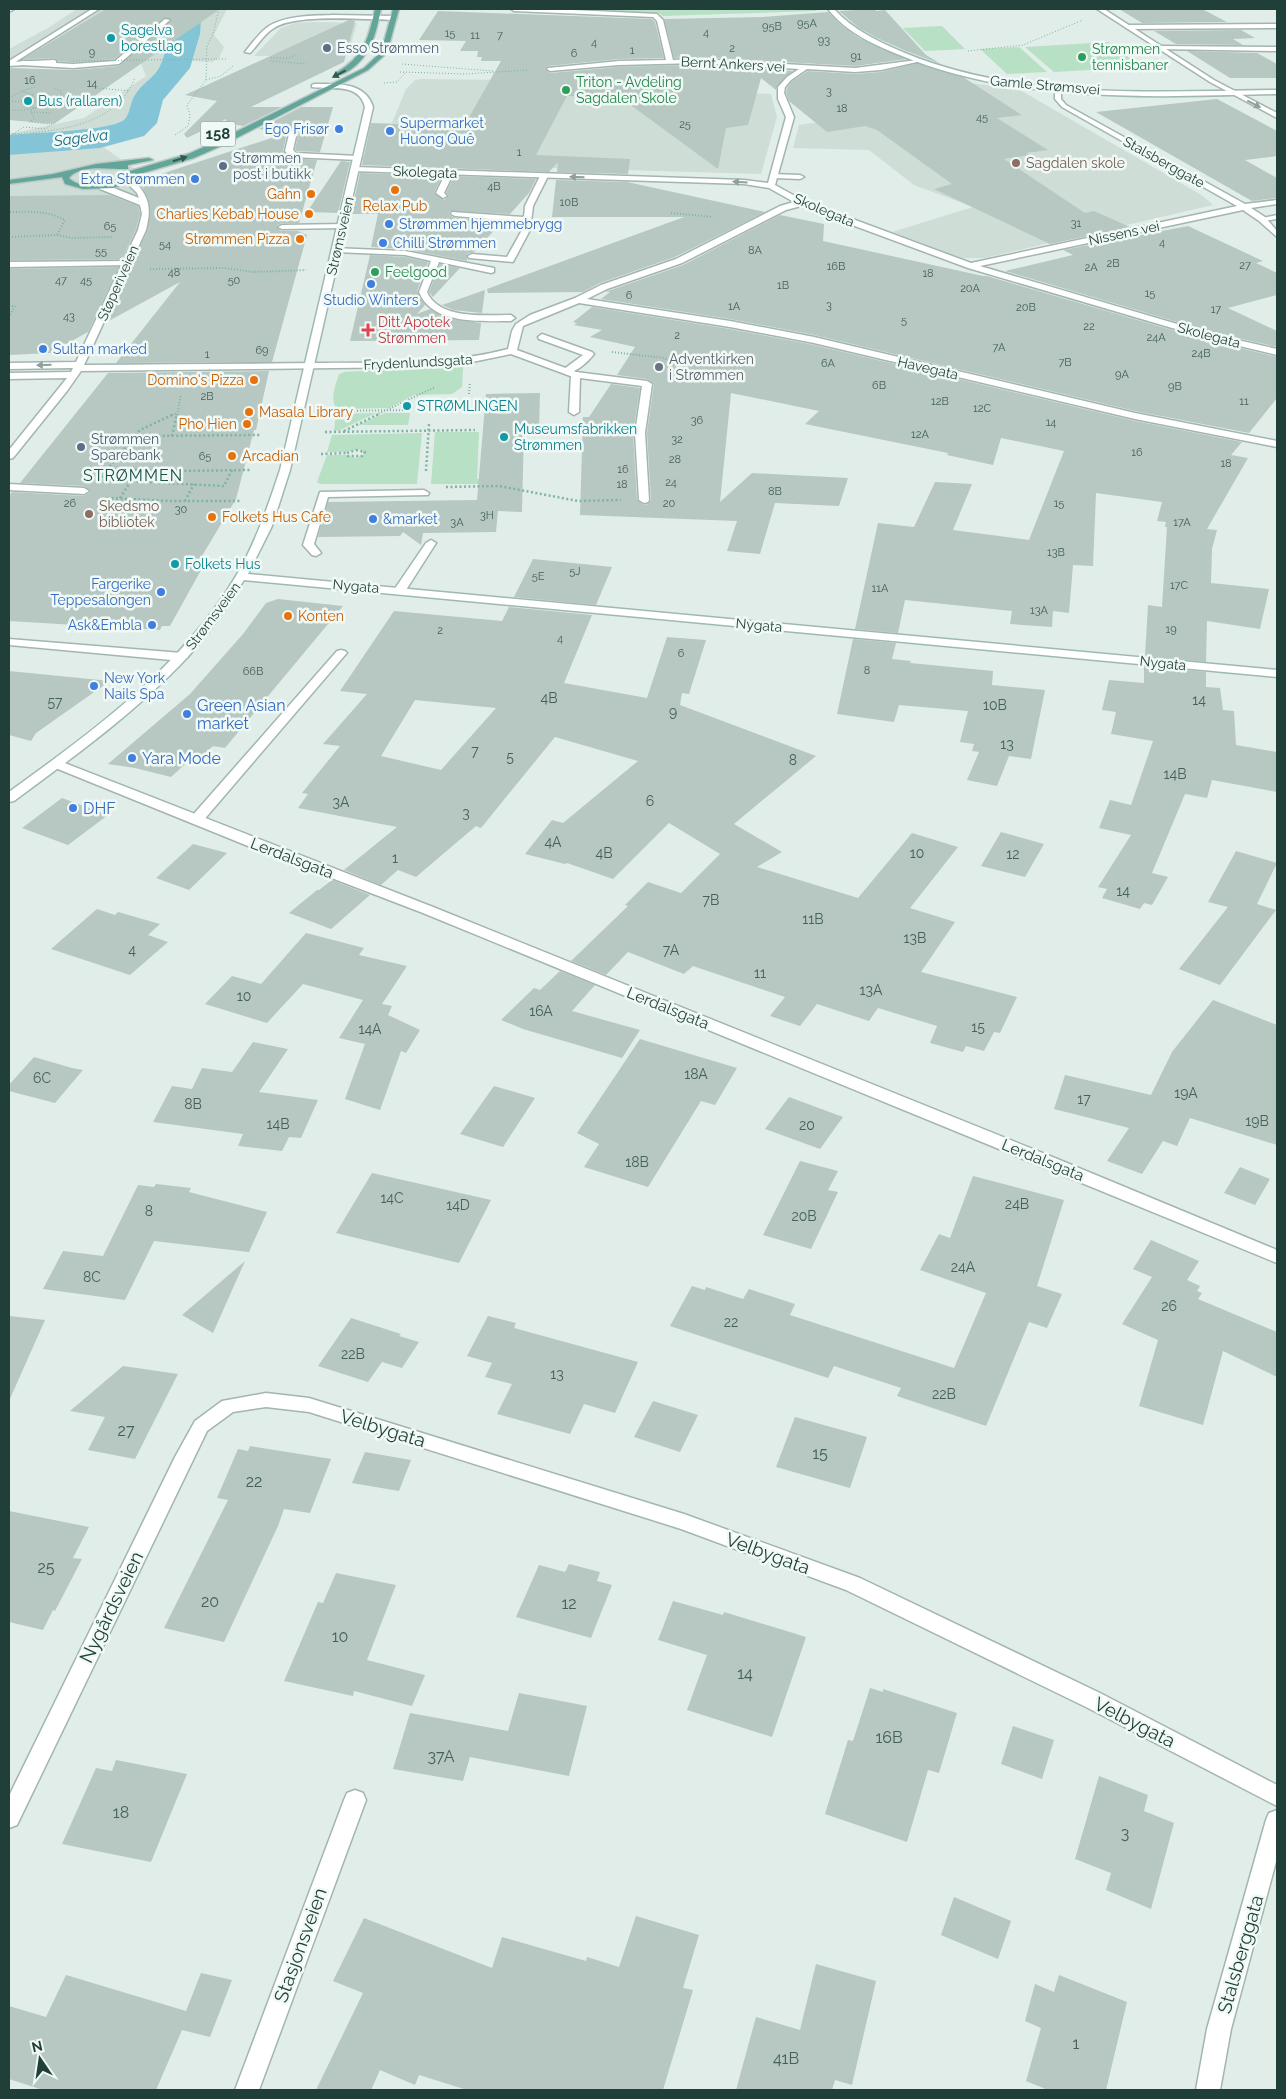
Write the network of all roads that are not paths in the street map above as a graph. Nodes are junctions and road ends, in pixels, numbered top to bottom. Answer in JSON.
{"nodes":[{"id":1,"x":96,"y":9,"type":"edge"},
{"id":2,"x":378,"y":9,"type":"edge"},
{"id":3,"x":396,"y":9,"type":"edge"},
{"id":4,"x":514,"y":9,"type":"edge"},
{"id":5,"x":831,"y":9,"type":"edge"},
{"id":6,"x":1102,"y":10,"type":"edge"},
{"id":7,"x":376,"y":18,"type":"junction"},
{"id":8,"x":394,"y":18,"type":"junction"},
{"id":9,"x":166,"y":20,"type":"dead end"},
{"id":10,"x":1277,"y":26,"type":"edge"},
{"id":11,"x":1128,"y":27,"type":"junction"},
{"id":12,"x":1162,"y":48,"type":"junction"},
{"id":13,"x":1277,"y":48,"type":"edge"},
{"id":14,"x":248,"y":52,"type":"dead end"},
{"id":15,"x":670,"y":61,"type":"junction"},
{"id":16,"x":916,"y":61,"type":"junction"},
{"id":17,"x":54,"y":62,"type":"dead end"},
{"id":18,"x":9,"y":64,"type":"edge"},
{"id":19,"x":22,"y":64,"type":"junction"},
{"id":20,"x":805,"y":68,"type":"junction"},
{"id":21,"x":550,"y":69,"type":"dead end"},
{"id":22,"x":314,"y":86,"type":"junction"},
{"id":23,"x":335,"y":86,"type":"junction"},
{"id":24,"x":1058,"y":88,"type":"junction"},
{"id":25,"x":325,"y":91,"type":"junction"},
{"id":26,"x":1231,"y":92,"type":"junction"},
{"id":27,"x":1277,"y":92,"type":"edge"},
{"id":28,"x":368,"y":100,"type":"junction"},
{"id":29,"x":1277,"y":116,"type":"edge"},
{"id":30,"x":237,"y":125,"type":"dead end"},
{"id":31,"x":293,"y":132,"type":"dead end"},
{"id":32,"x":204,"y":141,"type":"dead end"},
{"id":33,"x":358,"y":158,"type":"junction"},
{"id":34,"x":116,"y":165,"type":"junction"},
{"id":35,"x":355,"y":169,"type":"junction"},
{"id":36,"x":450,"y":172,"type":"junction"},
{"id":37,"x":69,"y":173,"type":"junction"},
{"id":38,"x":544,"y":176,"type":"junction"},
{"id":39,"x":775,"y":176,"type":"junction"},
{"id":40,"x":131,"y":177,"type":"junction"},
{"id":41,"x":800,"y":177,"type":"dead end"},
{"id":42,"x":9,"y":184,"type":"edge"},
{"id":43,"x":71,"y":184,"type":"junction"},
{"id":44,"x":103,"y":186,"type":"junction"},
{"id":45,"x":771,"y":186,"type":"junction"},
{"id":46,"x":444,"y":196,"type":"dead end"},
{"id":47,"x":1277,"y":202,"type":"edge"},
{"id":48,"x":142,"y":203,"type":"junction"},
{"id":49,"x":801,"y":203,"type":"junction"},
{"id":50,"x":1244,"y":207,"type":"junction"},
{"id":51,"x":455,"y":214,"type":"dead end"},
{"id":52,"x":1277,"y":217,"type":"edge"},
{"id":53,"x":1262,"y":219,"type":"junction"},
{"id":54,"x":528,"y":220,"type":"junction"},
{"id":55,"x":282,"y":226,"type":"dead end"},
{"id":56,"x":342,"y":226,"type":"junction"},
{"id":57,"x":1277,"y":235,"type":"edge"},
{"id":58,"x":335,"y":254,"type":"junction"},
{"id":59,"x":472,"y":256,"type":"dead end"},
{"id":60,"x":436,"y":258,"type":"junction"},
{"id":61,"x":422,"y":260,"type":"dead end"},
{"id":62,"x":126,"y":264,"type":"junction"},
{"id":63,"x":9,"y":265,"type":"edge"},
{"id":64,"x":971,"y":266,"type":"junction"},
{"id":65,"x":491,"y":270,"type":"dead end"},
{"id":66,"x":578,"y":300,"type":"junction"},
{"id":67,"x":511,"y":318,"type":"dead end"},
{"id":68,"x":542,"y":337,"type":"dead end"},
{"id":69,"x":512,"y":351,"type":"junction"},
{"id":70,"x":1277,"y":352,"type":"edge"},
{"id":71,"x":9,"y":366,"type":"edge"},
{"id":72,"x":309,"y":366,"type":"junction"},
{"id":73,"x":76,"y":369,"type":"junction"},
{"id":74,"x":572,"y":373,"type":"junction"},
{"id":75,"x":9,"y":376,"type":"edge"},
{"id":76,"x":574,"y":412,"type":"dead end"},
{"id":77,"x":1277,"y":444,"type":"edge"},
{"id":78,"x":9,"y":456,"type":"edge"},
{"id":79,"x":9,"y":488,"type":"edge"},
{"id":80,"x":84,"y":491,"type":"dead end"},
{"id":81,"x":424,"y":493,"type":"dead end"},
{"id":82,"x":644,"y":500,"type":"road end"},
{"id":83,"x":432,"y":543,"type":"dead end"},
{"id":84,"x":316,"y":553,"type":"dead end"},
{"id":85,"x":242,"y":577,"type":"junction"},
{"id":86,"x":400,"y":590,"type":"junction"},
{"id":87,"x":9,"y":642,"type":"edge"},
{"id":88,"x":341,"y":653,"type":"dead end"},
{"id":89,"x":182,"y":657,"type":"junction"},
{"id":90,"x":1277,"y":674,"type":"edge"},
{"id":91,"x":57,"y":764,"type":"junction"},
{"id":92,"x":9,"y":798,"type":"edge"},
{"id":93,"x":197,"y":819,"type":"junction"},
{"id":94,"x":1277,"y":1257,"type":"edge"},
{"id":95,"x":228,"y":1406,"type":"joint"},
{"id":96,"x":1277,"y":1796,"type":"edge"},
{"id":97,"x":354,"y":1800,"type":"dead end"},
{"id":98,"x":9,"y":1818,"type":"edge"},
{"id":99,"x":1277,"y":1820,"type":"edge"},
{"id":100,"x":247,"y":2090,"type":"edge"},
{"id":101,"x":1208,"y":2090,"type":"edge"}],
"edges":[{"from":1,"to":18,"type":"street"},
{"from":2,"to":7,"type":"main road","number":"158"},
{"from":3,"to":8,"type":"main road","number":"158"},
{"from":4,"to":15,"type":"street"},
{"from":5,"to":16,"type":"street","name":"Gamle Strømsvei"},
{"from":6,"to":11,"type":"street"},
{"from":7,"to":8,"type":"street"},
{"from":7,"to":14,"type":"street"},
{"from":7,"to":22,"type":"main road","number":"158","one_way":true},
{"from":8,"to":23,"type":"main road","number":"158"},
{"from":9,"to":19,"type":"street"},
{"from":10,"to":11,"type":"street"},
{"from":11,"to":12,"type":"street"},
{"from":12,"to":13,"type":"street"},
{"from":12,"to":26,"type":"street"},
{"from":15,"to":20,"type":"street","name":"Bernt Ankers vei"},
{"from":15,"to":21,"type":"street","name":"Bernt Ankers vei"},
{"from":16,"to":20,"type":"street","name":"Bernt Ankers vei"},
{"from":16,"to":24,"type":"street","name":"Gamle Strømsvei"},
{"from":17,"to":19,"type":"street"},
{"from":18,"to":19,"type":"street"},
{"from":20,"to":39,"type":"street"},
{"from":22,"to":23,"type":"street"},
{"from":22,"to":25,"type":"street"},
{"from":22,"to":30,"type":"main road","number":"158"},
{"from":23,"to":25,"type":"main road","number":"158"},
{"from":23,"to":28,"type":"street"},
{"from":24,"to":26,"type":"street","name":"Gamle Strømsvei"},
{"from":24,"to":50,"type":"street","name":"Stalsberggate"},
{"from":25,"to":28,"type":"street"},
{"from":40,"to":25,"type":"main road","number":"158","one_way":true},
{"from":26,"to":27,"type":"street","name":"Gamle Strømsvei"},
{"from":26,"to":29,"type":"street","one_way":true},
{"from":28,"to":33,"type":"street","name":"Strømsveien"},
{"from":31,"to":33,"type":"street"},
{"from":32,"to":34,"type":"main road","number":"158"},
{"from":33,"to":35,"type":"street","name":"Strømsveien"},
{"from":34,"to":37,"type":"main road","number":"158"},
{"from":34,"to":40,"type":"main road","number":"158"},
{"from":35,"to":36,"type":"street","name":"Skolegata"},
{"from":35,"to":56,"type":"street","name":"Strømsveien"},
{"from":36,"to":38,"type":"street","name":"Skolegata"},
{"from":36,"to":46,"type":"street"},
{"from":37,"to":42,"type":"main road","number":"158"},
{"from":37,"to":43,"type":"main road"},
{"from":45,"to":38,"type":"street","name":"Skolegata","one_way":true},
{"from":38,"to":54,"type":"street"},
{"from":39,"to":41,"type":"street"},
{"from":39,"to":45,"type":"street"},
{"from":40,"to":44,"type":"main road","number":"158"},
{"from":40,"to":48,"type":"street","name":"Støperiveien"},
{"from":42,"to":43,"type":"main road","number":"158"},
{"from":43,"to":44,"type":"main road","number":"158"},
{"from":44,"to":48,"type":"street"},
{"from":45,"to":49,"type":"street","name":"Skolegata"},
{"from":47,"to":50,"type":"street","name":"Nissens vei"},
{"from":48,"to":62,"type":"street","name":"Støperiveien"},
{"from":49,"to":64,"type":"street","name":"Skolegata"},
{"from":49,"to":66,"type":"street"},
{"from":50,"to":53,"type":"street","name":"Stalsberggate"},
{"from":50,"to":64,"type":"street","name":"Nissens vei"},
{"from":51,"to":54,"type":"street"},
{"from":52,"to":53,"type":"street"},
{"from":53,"to":57,"type":"street","name":"Stalsberggate"},
{"from":54,"to":59,"type":"street"},
{"from":55,"to":56,"type":"street"},
{"from":56,"to":58,"type":"street","name":"Strømsveien"},
{"from":58,"to":60,"type":"street"},
{"from":58,"to":61,"type":"street"},
{"from":58,"to":72,"type":"street","name":"Strømsveien"},
{"from":60,"to":65,"type":"street"},
{"from":60,"to":67,"type":"street"},
{"from":62,"to":63,"type":"street"},
{"from":62,"to":73,"type":"street","name":"Støperiveien"},
{"from":64,"to":70,"type":"street","name":"Skolegata"},
{"from":66,"to":69,"type":"street"},
{"from":66,"to":77,"type":"street","name":"Havegata"},
{"from":68,"to":74,"type":"street"},
{"from":69,"to":72,"type":"street","name":"Frydenlundsgata"},
{"from":69,"to":74,"type":"street"},
{"from":73,"to":71,"type":"street","one_way":true},
{"from":72,"to":73,"type":"street","name":"Frydenlundsgata"},
{"from":72,"to":85,"type":"street","name":"Strømsveien"},
{"from":73,"to":75,"type":"street"},
{"from":73,"to":78,"type":"street","name":"Støperiveien"},
{"from":74,"to":76,"type":"street"},
{"from":74,"to":82,"type":"street"},
{"from":79,"to":80,"type":"street"},
{"from":81,"to":84,"type":"street"},
{"from":83,"to":86,"type":"street"},
{"from":85,"to":86,"type":"street","name":"Nygata"},
{"from":85,"to":89,"type":"street","name":"Strømsveien"},
{"from":86,"to":90,"type":"street","name":"Nygata"},
{"from":87,"to":89,"type":"street"},
{"from":88,"to":93,"type":"street"},
{"from":89,"to":91,"type":"street","name":"Strømsveien"},
{"from":91,"to":92,"type":"street","name":"Strømsveien"},
{"from":91,"to":93,"type":"street","name":"Lerdalsgata"},
{"from":93,"to":94,"type":"street","name":"Lerdalsgata"},
{"from":95,"to":96,"type":"street","name":"Velbygata"},
{"from":95,"to":98,"type":"street","name":"Nygårdsveien"},
{"from":97,"to":100,"type":"street","name":"Stasjonsveien"},
{"from":99,"to":101,"type":"street","name":"Stalsberggata"}]}
